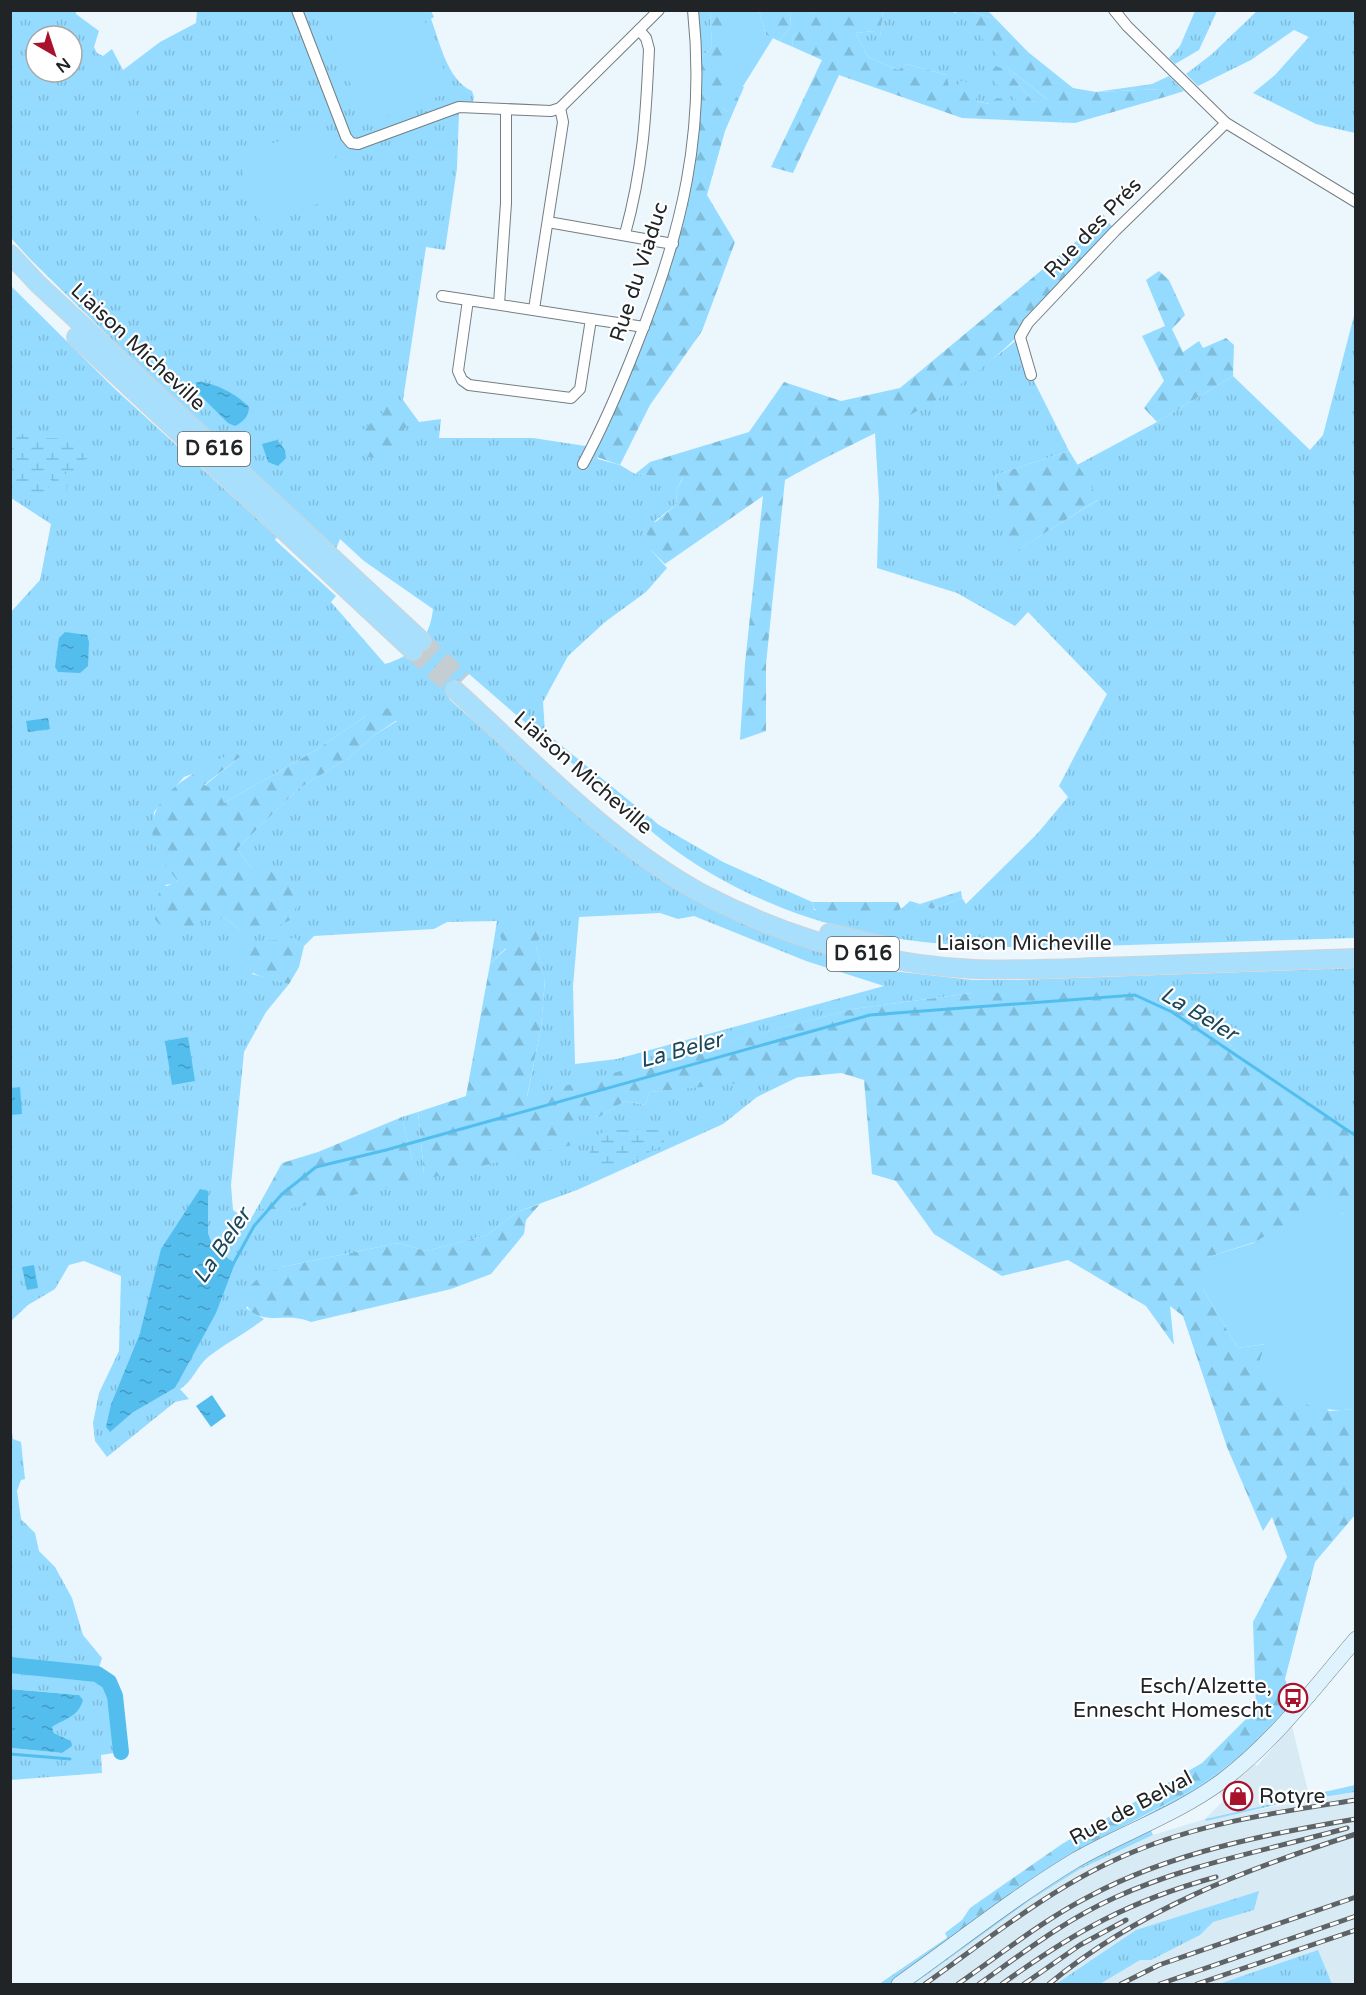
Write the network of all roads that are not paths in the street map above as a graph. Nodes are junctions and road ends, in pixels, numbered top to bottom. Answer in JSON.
{"nodes":[{"id":1,"x":297,"y":10,"type":"edge"},
{"id":2,"x":659,"y":10,"type":"edge"},
{"id":3,"x":693,"y":10,"type":"edge"},
{"id":4,"x":1114,"y":10,"type":"edge"},
{"id":5,"x":639,"y":30,"type":"junction"},
{"id":6,"x":560,"y":108,"type":"junction"},
{"id":7,"x":506,"y":111,"type":"junction"},
{"id":8,"x":1226,"y":123,"type":"junction"},
{"id":9,"x":1356,"y":202,"type":"edge"},
{"id":10,"x":548,"y":222,"type":"junction"},
{"id":11,"x":625,"y":234,"type":"junction"},
{"id":12,"x":673,"y":244,"type":"junction"},
{"id":13,"x":10,"y":254,"type":"edge"},
{"id":14,"x":10,"y":273,"type":"edge"},
{"id":15,"x":442,"y":296,"type":"dead end"},
{"id":16,"x":468,"y":300,"type":"junction"},
{"id":17,"x":499,"y":304,"type":"junction"},
{"id":18,"x":534,"y":309,"type":"junction"},
{"id":19,"x":591,"y":319,"type":"junction"},
{"id":20,"x":644,"y":327,"type":"junction"},
{"id":21,"x":1031,"y":375,"type":"dead end"},
{"id":22,"x":583,"y":464,"type":"dead end"},
{"id":23,"x":1356,"y":947,"type":"edge"},
{"id":24,"x":1356,"y":958,"type":"edge"},
{"id":25,"x":1356,"y":1639,"type":"edge"},
{"id":26,"x":899,"y":1984,"type":"edge"}],
"edges":[{"from":1,"to":7,"type":"street"},
{"from":2,"to":5,"type":"street"},
{"from":3,"to":12,"type":"street","name":"Rue du Viaduc"},
{"from":4,"to":8,"type":"street"},
{"from":5,"to":6,"type":"street"},
{"from":5,"to":11,"type":"street"},
{"from":6,"to":7,"type":"street"},
{"from":6,"to":10,"type":"street"},
{"from":7,"to":17,"type":"street"},
{"from":8,"to":9,"type":"street"},
{"from":8,"to":21,"type":"street","name":"Rue des Prés"},
{"from":10,"to":11,"type":"street"},
{"from":10,"to":18,"type":"street"},
{"from":11,"to":12,"type":"street"},
{"from":12,"to":20,"type":"street","name":"Rue du Viaduc"},
{"from":13,"to":14,"type":"highway","name":"Liaison Micheville","number":"D 616"},
{"from":15,"to":16,"type":"street"},
{"from":16,"to":17,"type":"street"},
{"from":16,"to":19,"type":"street"},
{"from":17,"to":18,"type":"street"},
{"from":18,"to":19,"type":"street"},
{"from":19,"to":20,"type":"street"},
{"from":20,"to":22,"type":"street","name":"Rue du Viaduc"},
{"from":23,"to":24,"type":"highway","name":"Liaison Micheville","number":"D 616"},
{"from":25,"to":26,"type":"main road","name":"Rue de Belval"}]}
